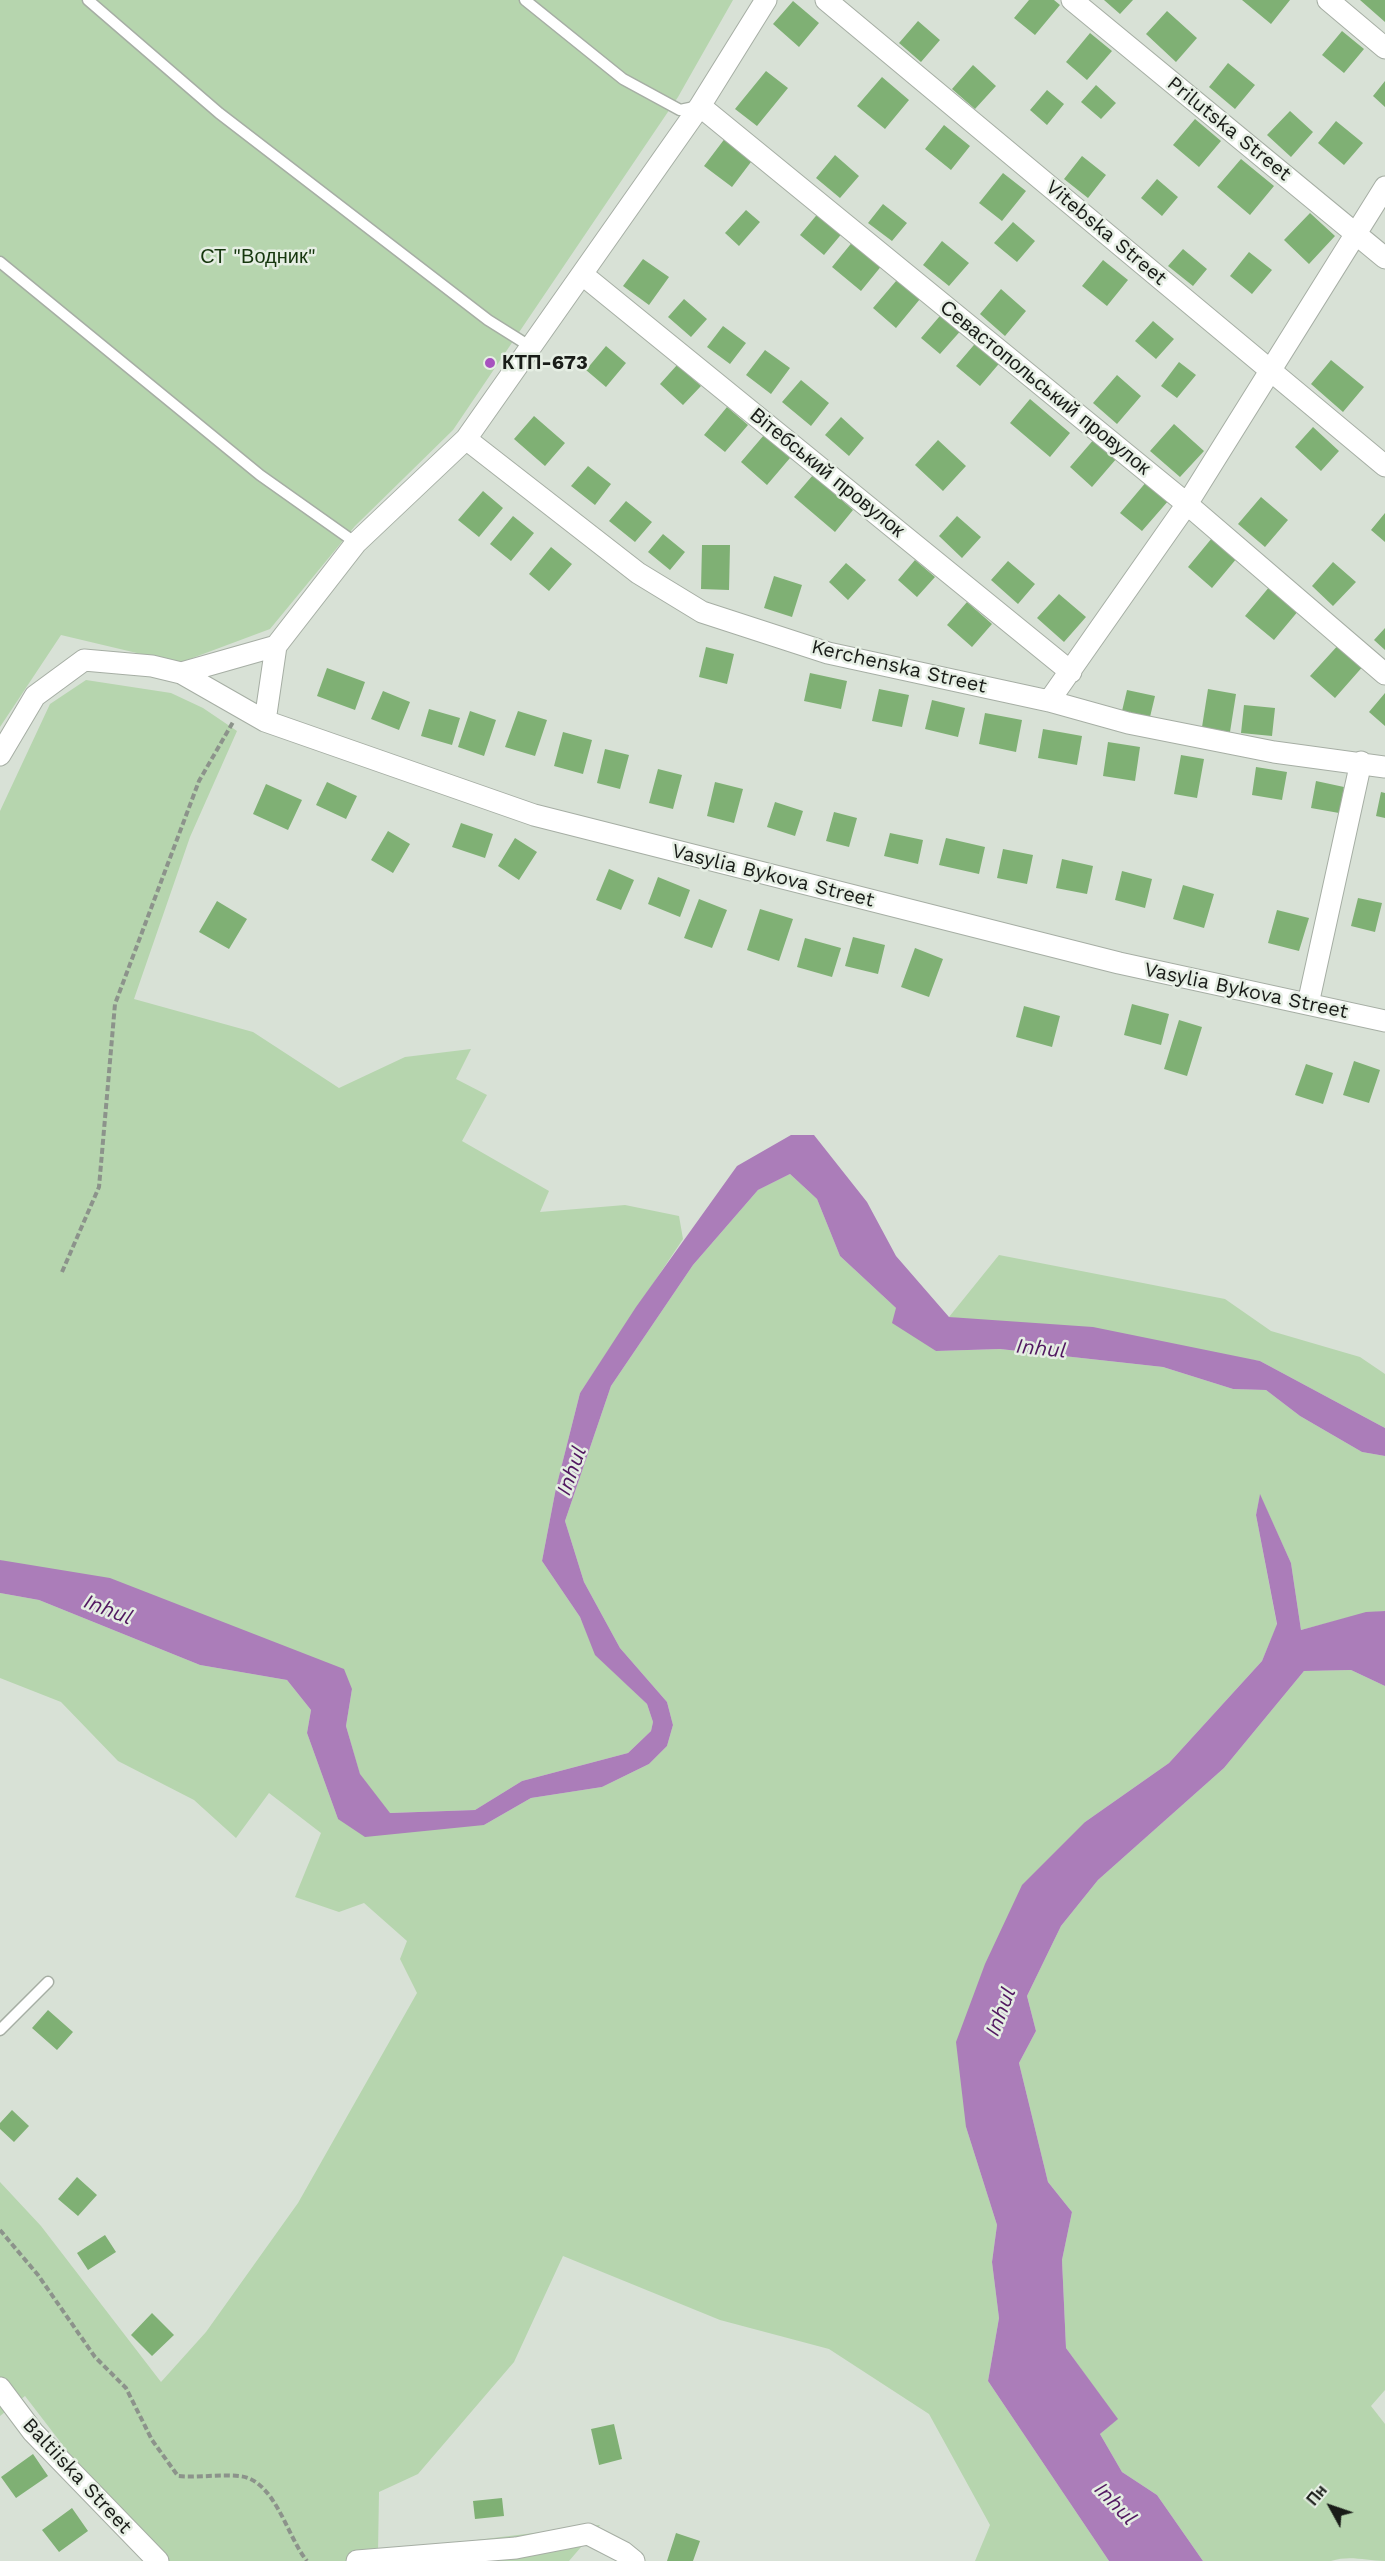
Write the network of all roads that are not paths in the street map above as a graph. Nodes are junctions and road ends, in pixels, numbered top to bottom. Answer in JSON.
{"nodes":[{"id":1,"x":88,"y":0,"type":"edge"},
{"id":2,"x":525,"y":0,"type":"edge"},
{"id":3,"x":766,"y":0,"type":"edge"},
{"id":4,"x":826,"y":0,"type":"edge"},
{"id":5,"x":1072,"y":0,"type":"edge"},
{"id":6,"x":1328,"y":0,"type":"edge"},
{"id":7,"x":1385,"y":48,"type":"edge"},
{"id":8,"x":700,"y":106,"type":"junction"},
{"id":9,"x":1385,"y":187,"type":"edge"},
{"id":10,"x":1357,"y":234,"type":"junction"},
{"id":11,"x":1385,"y":258,"type":"edge"},
{"id":12,"x":0,"y":262,"type":"edge"},
{"id":13,"x":583,"y":275,"type":"junction"},
{"id":14,"x":531,"y":347,"type":"junction"},
{"id":15,"x":1272,"y":370,"type":"junction"},
{"id":16,"x":466,"y":439,"type":"junction"},
{"id":17,"x":1385,"y":466,"type":"edge"},
{"id":18,"x":1187,"y":504,"type":"junction"},
{"id":19,"x":356,"y":543,"type":"junction"},
{"id":20,"x":276,"y":646,"type":"junction"},
{"id":21,"x":181,"y":672,"type":"junction"},
{"id":22,"x":1071,"y":672,"type":"junction"},
{"id":23,"x":1385,"y":674,"type":"edge"},
{"id":24,"x":1050,"y":701,"type":"junction"},
{"id":25,"x":265,"y":721,"type":"junction"},
{"id":26,"x":0,"y":754,"type":"edge"},
{"id":27,"x":1361,"y":762,"type":"junction"},
{"id":28,"x":1385,"y":767,"type":"edge"},
{"id":29,"x":1308,"y":1004,"type":"junction"},
{"id":30,"x":1385,"y":1021,"type":"edge"},
{"id":31,"x":48,"y":1982,"type":"dead end"},
{"id":32,"x":0,"y":2030,"type":"edge"},
{"id":33,"x":0,"y":2388,"type":"edge"},
{"id":34,"x":158,"y":2561,"type":"edge"},
{"id":35,"x":357,"y":2561,"type":"edge"},
{"id":36,"x":633,"y":2561,"type":"edge"}],
"edges":[{"from":1,"to":14,"type":"lane"},
{"from":2,"to":8,"type":"lane"},
{"from":3,"to":8,"type":"street"},
{"from":4,"to":15,"type":"street","name":"Vitebska Street"},
{"from":5,"to":10,"type":"street","name":"Prilutska Street"},
{"from":6,"to":7,"type":"street"},
{"from":8,"to":13,"type":"street"},
{"from":8,"to":18,"type":"street","name":"Севастопольський провулок"},
{"from":9,"to":10,"type":"street"},
{"from":10,"to":11,"type":"street","name":"Prilutska Street"},
{"from":10,"to":15,"type":"street"},
{"from":12,"to":19,"type":"lane"},
{"from":13,"to":14,"type":"street"},
{"from":13,"to":22,"type":"street","name":"Вітебський провулок"},
{"from":14,"to":16,"type":"street"},
{"from":15,"to":17,"type":"street","name":"Vitebska Street"},
{"from":15,"to":18,"type":"street"},
{"from":16,"to":19,"type":"street"},
{"from":16,"to":24,"type":"street","name":"Kerchenska Street"},
{"from":18,"to":22,"type":"street"},
{"from":18,"to":23,"type":"street","name":"Севастопольський провулок"},
{"from":19,"to":20,"type":"street"},
{"from":20,"to":21,"type":"street"},
{"from":20,"to":25,"type":"street"},
{"from":21,"to":25,"type":"street","name":"Vasylia Bykova Street"},
{"from":21,"to":26,"type":"street"},
{"from":22,"to":24,"type":"street"},
{"from":24,"to":27,"type":"street","name":"Kerchenska Street"},
{"from":25,"to":29,"type":"street","name":"Vasylia Bykova Street"},
{"from":27,"to":28,"type":"street","name":"Kerchenska Street"},
{"from":27,"to":29,"type":"street"},
{"from":29,"to":30,"type":"street","name":"Vasylia Bykova Street"},
{"from":31,"to":32,"type":"lane"},
{"from":33,"to":34,"type":"street","name":"Baltiiska Street"},
{"from":35,"to":36,"type":"street"}]}
